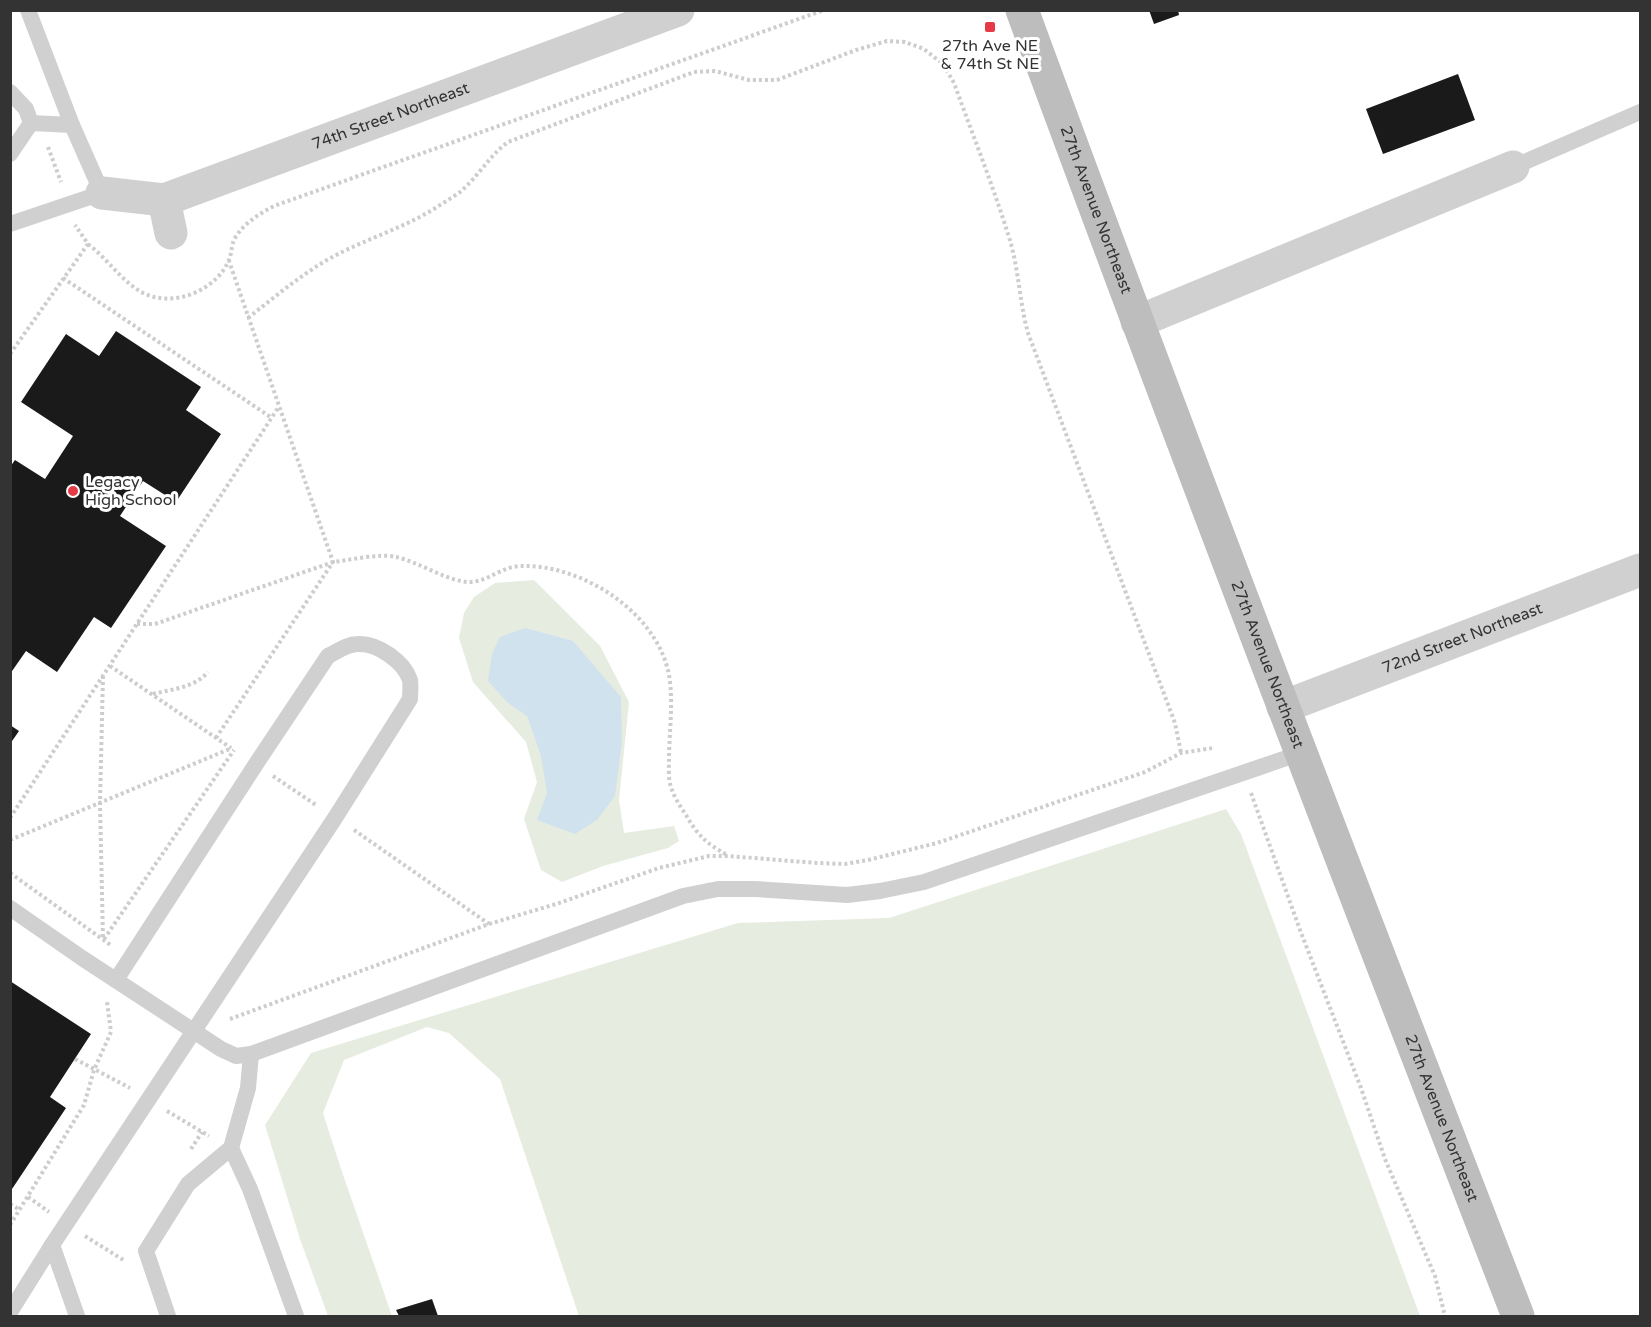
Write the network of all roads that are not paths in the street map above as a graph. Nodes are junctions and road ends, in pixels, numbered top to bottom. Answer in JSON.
{"nodes":[{"id":1,"x":28,"y":10,"type":"edge"},
{"id":2,"x":678,"y":10,"type":"edge"},
{"id":3,"x":1022,"y":10,"type":"edge"},
{"id":4,"x":10,"y":92,"type":"edge"},
{"id":5,"x":1641,"y":112,"type":"edge"},
{"id":6,"x":31,"y":123,"type":"junction"},
{"id":7,"x":72,"y":125,"type":"junction"},
{"id":8,"x":10,"y":154,"type":"edge"},
{"id":9,"x":1513,"y":167,"type":"joint"},
{"id":10,"x":102,"y":193,"type":"junction"},
{"id":11,"x":164,"y":200,"type":"junction"},
{"id":12,"x":10,"y":224,"type":"edge"},
{"id":13,"x":171,"y":233,"type":"dead end"},
{"id":14,"x":1137,"y":322,"type":"junction"},
{"id":15,"x":1641,"y":570,"type":"edge"},
{"id":16,"x":1283,"y":707,"type":"junction"},
{"id":17,"x":1300,"y":753,"type":"junction"},
{"id":18,"x":10,"y":908,"type":"edge"},
{"id":19,"x":116,"y":980,"type":"junction"},
{"id":20,"x":193,"y":1031,"type":"junction"},
{"id":21,"x":251,"y":1054,"type":"junction"},
{"id":22,"x":231,"y":1148,"type":"junction"},
{"id":23,"x":52,"y":1245,"type":"junction"},
{"id":24,"x":10,"y":1312,"type":"edge"},
{"id":25,"x":77,"y":1317,"type":"edge"},
{"id":26,"x":168,"y":1317,"type":"edge"},
{"id":27,"x":297,"y":1317,"type":"edge"},
{"id":28,"x":1518,"y":1317,"type":"edge"}],
"edges":[{"from":1,"to":7,"type":"lane"},
{"from":2,"to":11,"type":"street","name":"74th Street Northeast"},
{"from":3,"to":14,"type":"street","name":"27th Avenue Northeast"},
{"from":4,"to":6,"type":"lane"},
{"from":5,"to":9,"type":"lane"},
{"from":6,"to":7,"type":"lane"},
{"from":6,"to":8,"type":"lane"},
{"from":7,"to":10,"type":"lane"},
{"from":9,"to":14,"type":"street"},
{"from":10,"to":11,"type":"street","name":"74th Street Northeast"},
{"from":10,"to":12,"type":"lane"},
{"from":11,"to":13,"type":"street"},
{"from":14,"to":16,"type":"street","name":"27th Avenue Northeast"},
{"from":15,"to":16,"type":"street","name":"72nd Street Northeast"},
{"from":16,"to":17,"type":"street","name":"27th Avenue Northeast"},
{"from":17,"to":21,"type":"lane"},
{"from":17,"to":28,"type":"street","name":"27th Avenue Northeast"},
{"from":18,"to":19,"type":"lane"},
{"from":19,"to":20,"type":"lane"},
{"from":19,"to":20,"type":"lane"},
{"from":20,"to":21,"type":"lane"},
{"from":20,"to":23,"type":"lane"},
{"from":21,"to":22,"type":"lane"},
{"from":22,"to":26,"type":"lane"},
{"from":22,"to":27,"type":"lane"},
{"from":23,"to":24,"type":"lane"},
{"from":23,"to":25,"type":"lane"}]}
